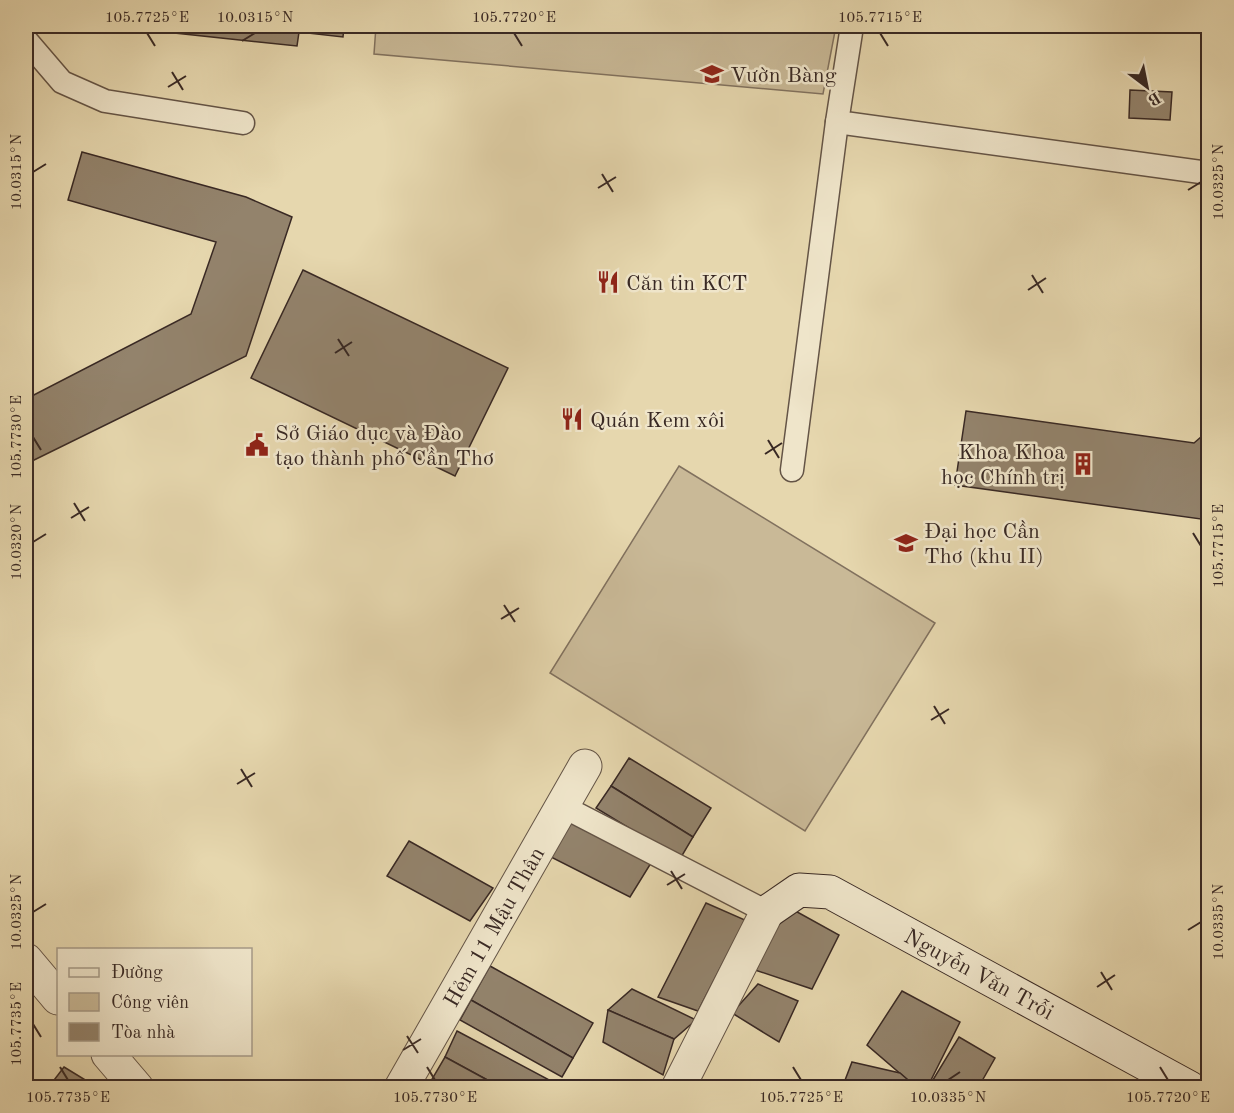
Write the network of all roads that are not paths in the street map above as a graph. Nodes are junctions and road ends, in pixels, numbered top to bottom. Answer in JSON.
{"nodes":[{"id":1,"x":852,"y":26,"type":"edge"},
{"id":2,"x":26,"y":40,"type":"edge"},
{"id":3,"x":837,"y":122,"type":"junction"},
{"id":4,"x":243,"y":123,"type":"dead end"},
{"id":5,"x":1209,"y":173,"type":"edge"},
{"id":6,"x":792,"y":470,"type":"dead end"},
{"id":7,"x":585,"y":766,"type":"dead end"},
{"id":8,"x":562,"y":806,"type":"junction"},
{"id":9,"x":767,"y":912,"type":"junction"},
{"id":10,"x":26,"y":960,"type":"edge"},
{"id":11,"x":57,"y":997,"type":"edge"},
{"id":12,"x":110,"y":1056,"type":"edge"},
{"id":13,"x":137,"y":1088,"type":"edge"},
{"id":14,"x":401,"y":1088,"type":"edge"},
{"id":15,"x":678,"y":1088,"type":"edge"},
{"id":16,"x":1190,"y":1088,"type":"edge"}],
"edges":[{"from":1,"to":3,"type":"lane"},
{"from":2,"to":4,"type":"lane"},
{"from":3,"to":5,"type":"lane"},
{"from":3,"to":6,"type":"lane"},
{"from":7,"to":8,"type":"street","name":"Hẻm 11 Mậu Thân"},
{"from":8,"to":9,"type":"lane"},
{"from":8,"to":14,"type":"street","name":"Hẻm 11 Mậu Thân"},
{"from":9,"to":15,"type":"street"},
{"from":9,"to":16,"type":"street","name":"Nguyễn Văn Trỗi"},
{"from":10,"to":11,"type":"street"},
{"from":12,"to":13,"type":"street"}]}
